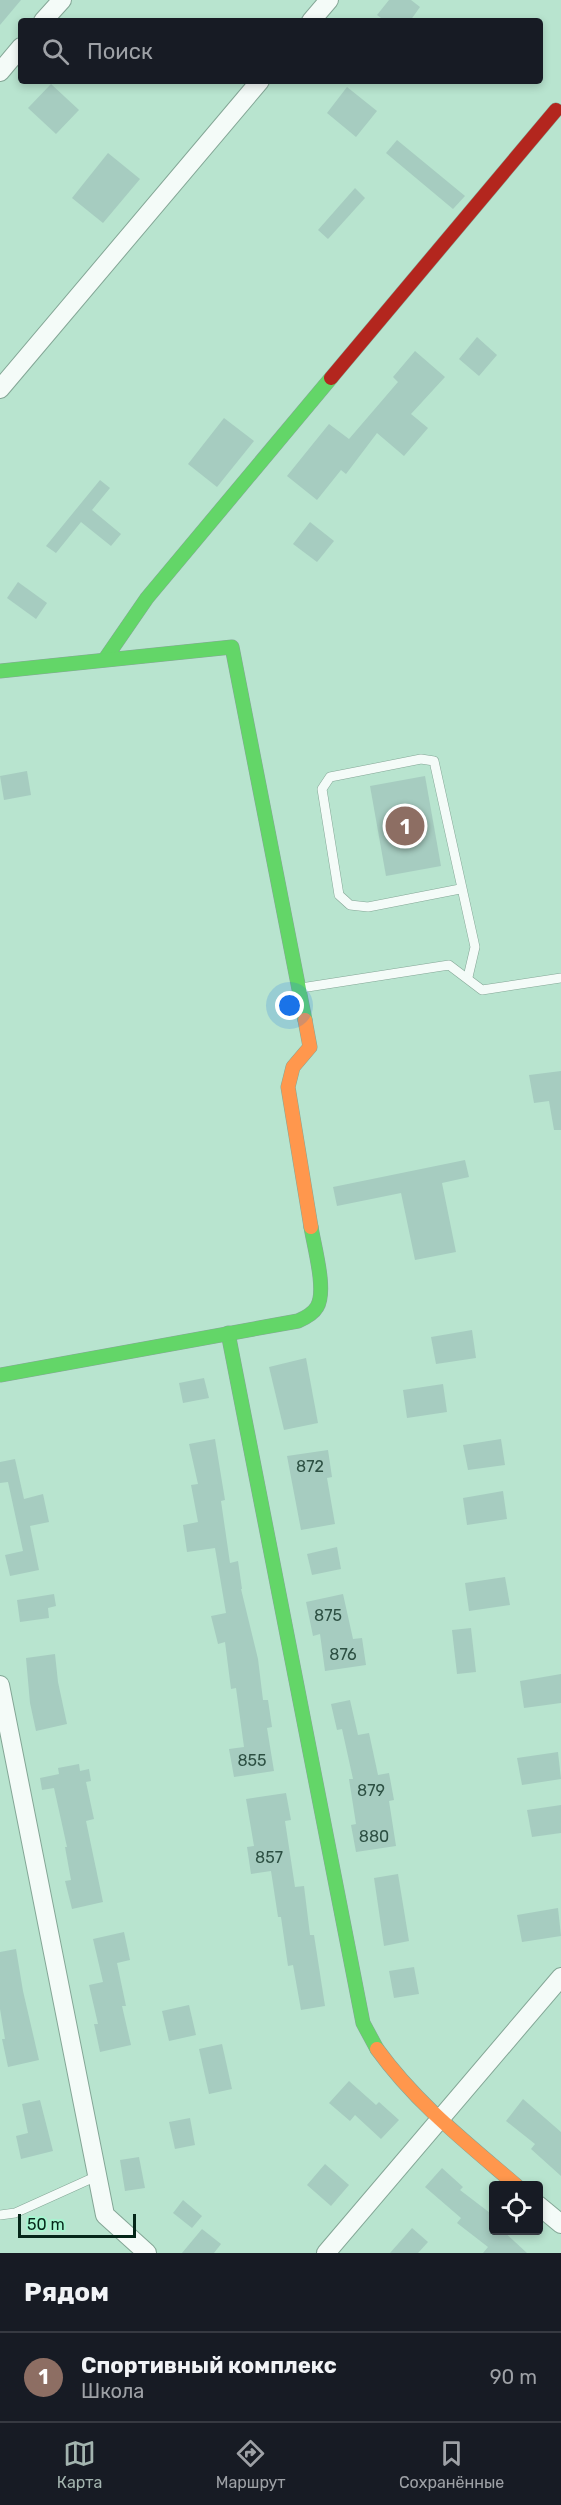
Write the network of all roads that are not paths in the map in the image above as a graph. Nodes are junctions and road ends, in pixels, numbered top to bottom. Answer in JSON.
{"nodes":[{"id":1,"x":62,"y":0,"type":"edge"},
{"id":2,"x":329,"y":0,"type":"edge"},
{"id":3,"x":47,"y":18,"type":"edge"},
{"id":4,"x":314,"y":18,"type":"edge"},
{"id":5,"x":18,"y":51,"type":"edge"},
{"id":6,"x":0,"y":72,"type":"edge"},
{"id":7,"x":257,"y":84,"type":"edge"},
{"id":8,"x":556,"y":110,"type":"dead end"},
{"id":9,"x":0,"y":389,"type":"edge"},
{"id":10,"x":105,"y":659,"type":"junction"},
{"id":11,"x":0,"y":670,"type":"edge"},
{"id":12,"x":460,"y":889,"type":"junction"},
{"id":13,"x":468,"y":977,"type":"junction"},
{"id":14,"x":561,"y":978,"type":"edge"},
{"id":15,"x":299,"y":988,"type":"junction"},
{"id":16,"x":228,"y":1334,"type":"junction"},
{"id":17,"x":0,"y":1375,"type":"edge"},
{"id":18,"x":0,"y":1685,"type":"edge"},
{"id":19,"x":561,"y":1977,"type":"edge"},
{"id":20,"x":440,"y":2119,"type":"junction"},
{"id":21,"x":97,"y":2176,"type":"junction"},
{"id":22,"x":511,"y":2181,"type":"edge"},
{"id":23,"x":543,"y":2209,"type":"edge"},
{"id":24,"x":0,"y":2215,"type":"edge"},
{"id":25,"x":561,"y":2224,"type":"edge"},
{"id":26,"x":147,"y":2253,"type":"edge"},
{"id":27,"x":326,"y":2253,"type":"edge"}],
"edges":[{"from":1,"to":3,"type":"street"},
{"from":2,"to":4,"type":"street"},
{"from":5,"to":6,"type":"street"},
{"from":7,"to":9,"type":"street"},
{"from":8,"to":10,"type":"street"},
{"from":10,"to":11,"type":"street"},
{"from":10,"to":15,"type":"street"},
{"from":12,"to":12,"type":"lane"},
{"from":12,"to":13,"type":"lane"},
{"from":13,"to":14,"type":"lane"},
{"from":13,"to":15,"type":"lane"},
{"from":15,"to":16,"type":"street"},
{"from":16,"to":17,"type":"street"},
{"from":16,"to":20,"type":"street"},
{"from":18,"to":21,"type":"street"},
{"from":19,"to":20,"type":"street"},
{"from":20,"to":22,"type":"street"},
{"from":20,"to":27,"type":"street"},
{"from":21,"to":24,"type":"lane"},
{"from":21,"to":26,"type":"street"},
{"from":23,"to":25,"type":"street"}]}
